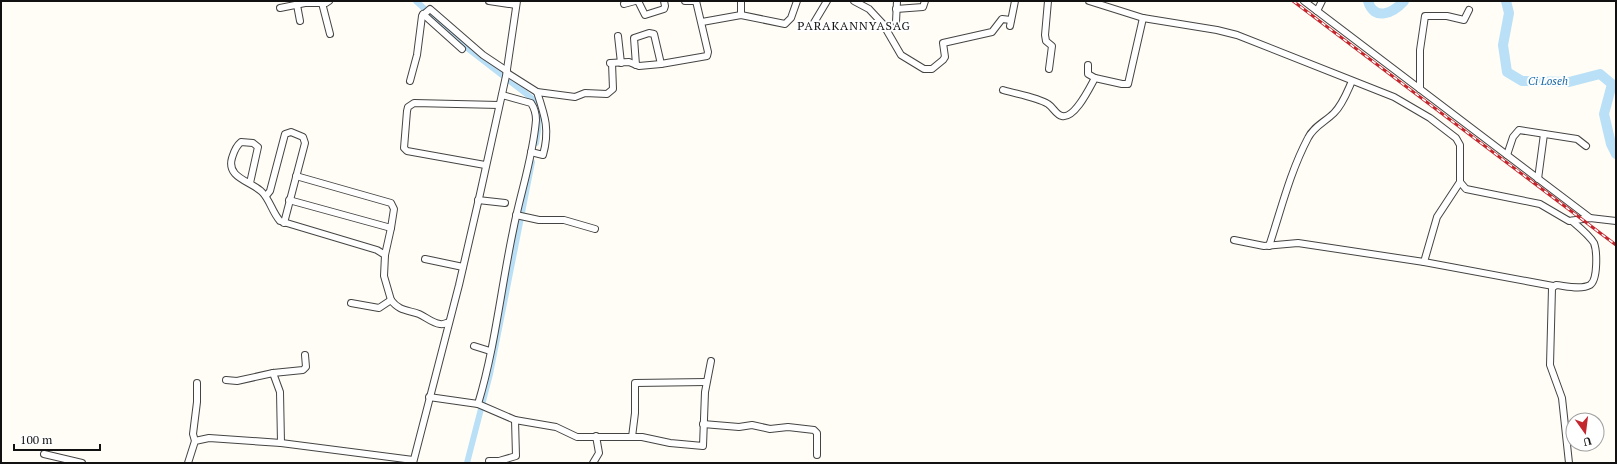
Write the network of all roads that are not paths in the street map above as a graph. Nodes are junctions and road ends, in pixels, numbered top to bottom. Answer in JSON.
{"nodes":[{"id":1,"x":489,"y":1,"type":"edge"},
{"id":2,"x":636,"y":1,"type":"edge"},
{"id":3,"x":664,"y":1,"type":"edge"},
{"id":4,"x":685,"y":1,"type":"edge"},
{"id":5,"x":695,"y":1,"type":"edge"},
{"id":6,"x":741,"y":1,"type":"edge"},
{"id":7,"x":796,"y":1,"type":"edge"},
{"id":8,"x":827,"y":1,"type":"edge"},
{"id":9,"x":869,"y":1,"type":"edge"},
{"id":10,"x":896,"y":1,"type":"edge"},
{"id":11,"x":925,"y":1,"type":"edge"},
{"id":12,"x":1016,"y":1,"type":"edge"},
{"id":13,"x":1048,"y":1,"type":"edge"},
{"id":14,"x":1089,"y":1,"type":"edge"},
{"id":15,"x":1304,"y":1,"type":"edge"},
{"id":16,"x":1322,"y":1,"type":"edge"},
{"id":17,"x":305,"y":2,"type":"edge"},
{"id":18,"x":326,"y":2,"type":"edge"},
{"id":19,"x":858,"y":2,"type":"edge"},
{"id":20,"x":1099,"y":2,"type":"edge"},
{"id":21,"x":517,"y":3,"type":"edge"},
{"id":22,"x":624,"y":4,"type":"dead end"},
{"id":23,"x":297,"y":5,"type":"junction"},
{"id":24,"x":280,"y":8,"type":"dead end"},
{"id":25,"x":869,"y":9,"type":"junction"},
{"id":26,"x":896,"y":9,"type":"junction"},
{"id":27,"x":1469,"y":10,"type":"dead end"},
{"id":28,"x":1317,"y":11,"type":"junction"},
{"id":29,"x":425,"y":12,"type":"junction"},
{"id":30,"x":741,"y":15,"type":"junction"},
{"id":31,"x":1143,"y":18,"type":"junction"},
{"id":32,"x":300,"y":21,"type":"dead end"},
{"id":33,"x":702,"y":22,"type":"junction"},
{"id":34,"x":896,"y":22,"type":"dead end"},
{"id":35,"x":812,"y":26,"type":"dead end"},
{"id":36,"x":330,"y":34,"type":"dead end"},
{"id":37,"x":618,"y":36,"type":"dead end"},
{"id":38,"x":462,"y":49,"type":"dead end"},
{"id":39,"x":621,"y":63,"type":"junction"},
{"id":40,"x":661,"y":64,"type":"junction"},
{"id":41,"x":636,"y":65,"type":"junction"},
{"id":42,"x":1088,"y":65,"type":"dead end"},
{"id":43,"x":1049,"y":69,"type":"dead end"},
{"id":44,"x":507,"y":73,"type":"junction"},
{"id":45,"x":1095,"y":78,"type":"junction"},
{"id":46,"x":410,"y":81,"type":"dead end"},
{"id":47,"x":1352,"y":81,"type":"junction"},
{"id":48,"x":1420,"y":89,"type":"junction"},
{"id":49,"x":1003,"y":90,"type":"dead end"},
{"id":50,"x":537,"y":92,"type":"junction"},
{"id":51,"x":502,"y":94,"type":"junction"},
{"id":52,"x":499,"y":105,"type":"junction"},
{"id":53,"x":1544,"y":134,"type":"junction"},
{"id":54,"x":1586,"y":146,"type":"dead end"},
{"id":55,"x":532,"y":153,"type":"junction"},
{"id":56,"x":1507,"y":155,"type":"junction"},
{"id":57,"x":486,"y":166,"type":"junction"},
{"id":58,"x":296,"y":176,"type":"junction"},
{"id":59,"x":1538,"y":178,"type":"junction"},
{"id":60,"x":1460,"y":182,"type":"junction"},
{"id":61,"x":250,"y":183,"type":"junction"},
{"id":62,"x":266,"y":196,"type":"junction"},
{"id":63,"x":289,"y":200,"type":"junction"},
{"id":64,"x":478,"y":200,"type":"junction"},
{"id":65,"x":505,"y":203,"type":"dead end"},
{"id":66,"x":518,"y":216,"type":"junction"},
{"id":67,"x":1590,"y":218,"type":"junction"},
{"id":68,"x":1572,"y":221,"type":"junction"},
{"id":69,"x":1616,"y":221,"type":"edge"},
{"id":70,"x":284,"y":223,"type":"junction"},
{"id":71,"x":391,"y":228,"type":"junction"},
{"id":72,"x":595,"y":229,"type":"dead end"},
{"id":73,"x":1234,"y":240,"type":"dead end"},
{"id":74,"x":1269,"y":246,"type":"junction"},
{"id":75,"x":385,"y":255,"type":"junction"},
{"id":76,"x":425,"y":259,"type":"dead end"},
{"id":77,"x":1424,"y":262,"type":"junction"},
{"id":78,"x":463,"y":267,"type":"junction"},
{"id":79,"x":1553,"y":286,"type":"junction"},
{"id":80,"x":391,"y":300,"type":"junction"},
{"id":81,"x":351,"y":303,"type":"dead end"},
{"id":82,"x":449,"y":322,"type":"junction"},
{"id":83,"x":474,"y":346,"type":"dead end"},
{"id":84,"x":490,"y":351,"type":"junction"},
{"id":85,"x":305,"y":355,"type":"dead end"},
{"id":86,"x":711,"y":361,"type":"dead end"},
{"id":87,"x":273,"y":373,"type":"junction"},
{"id":88,"x":226,"y":380,"type":"dead end"},
{"id":89,"x":706,"y":382,"type":"junction"},
{"id":90,"x":196,"y":383,"type":"dead end"},
{"id":91,"x":429,"y":397,"type":"junction"},
{"id":92,"x":480,"y":405,"type":"junction"},
{"id":93,"x":515,"y":420,"type":"junction"},
{"id":94,"x":703,"y":424,"type":"junction"},
{"id":95,"x":596,"y":436,"type":"junction"},
{"id":96,"x":632,"y":437,"type":"junction"},
{"id":97,"x":195,"y":441,"type":"junction"},
{"id":98,"x":281,"y":443,"type":"junction"},
{"id":99,"x":44,"y":454,"type":"dead end"},
{"id":100,"x":817,"y":455,"type":"dead end"},
{"id":101,"x":413,"y":462,"type":"edge"},
{"id":102,"x":489,"y":462,"type":"dead end"},
{"id":103,"x":82,"y":463,"type":"edge"},
{"id":104,"x":188,"y":463,"type":"edge"},
{"id":105,"x":593,"y":463,"type":"edge"},
{"id":106,"x":1569,"y":463,"type":"edge"}],
"edges":[{"from":1,"to":21,"type":"street"},
{"from":2,"to":3,"type":"street"},
{"from":2,"to":22,"type":"street"},
{"from":4,"to":5,"type":"street"},
{"from":5,"to":33,"type":"street"},
{"from":6,"to":30,"type":"street"},
{"from":7,"to":30,"type":"street"},
{"from":8,"to":35,"type":"street"},
{"from":9,"to":25,"type":"street"},
{"from":10,"to":26,"type":"street"},
{"from":11,"to":26,"type":"street"},
{"from":12,"to":25,"type":"street"},
{"from":13,"to":43,"type":"street"},
{"from":14,"to":20,"type":"street"},
{"from":15,"to":28,"type":"street"},
{"from":16,"to":28,"type":"street"},
{"from":17,"to":18,"type":"street"},
{"from":17,"to":23,"type":"street"},
{"from":18,"to":36,"type":"street"},
{"from":19,"to":25,"type":"street"},
{"from":20,"to":31,"type":"street"},
{"from":21,"to":44,"type":"street"},
{"from":23,"to":24,"type":"street"},
{"from":23,"to":32,"type":"street"},
{"from":26,"to":34,"type":"street"},
{"from":27,"to":48,"type":"street"},
{"from":28,"to":48,"type":"street"},
{"from":29,"to":38,"type":"street"},
{"from":29,"to":44,"type":"street"},
{"from":29,"to":46,"type":"street"},
{"from":30,"to":33,"type":"street"},
{"from":31,"to":45,"type":"street"},
{"from":31,"to":47,"type":"street"},
{"from":33,"to":40,"type":"street"},
{"from":37,"to":39,"type":"street"},
{"from":39,"to":41,"type":"street"},
{"from":39,"to":50,"type":"street"},
{"from":40,"to":41,"type":"street"},
{"from":40,"to":41,"type":"street"},
{"from":42,"to":45,"type":"street"},
{"from":44,"to":50,"type":"street"},
{"from":44,"to":51,"type":"street"},
{"from":45,"to":49,"type":"street"},
{"from":47,"to":60,"type":"street"},
{"from":47,"to":74,"type":"street"},
{"from":48,"to":56,"type":"street"},
{"from":50,"to":55,"type":"street"},
{"from":51,"to":52,"type":"street"},
{"from":51,"to":55,"type":"street"},
{"from":52,"to":57,"type":"street"},
{"from":52,"to":57,"type":"street"},
{"from":53,"to":54,"type":"street"},
{"from":53,"to":56,"type":"street"},
{"from":53,"to":59,"type":"street"},
{"from":55,"to":66,"type":"street"},
{"from":56,"to":59,"type":"street"},
{"from":57,"to":64,"type":"street"},
{"from":58,"to":62,"type":"street"},
{"from":58,"to":63,"type":"street"},
{"from":58,"to":71,"type":"street"},
{"from":59,"to":67,"type":"street"},
{"from":60,"to":68,"type":"street"},
{"from":60,"to":77,"type":"street"},
{"from":61,"to":61,"type":"street"},
{"from":61,"to":62,"type":"street"},
{"from":62,"to":70,"type":"street"},
{"from":63,"to":70,"type":"street"},
{"from":63,"to":71,"type":"street"},
{"from":64,"to":65,"type":"street"},
{"from":64,"to":78,"type":"street"},
{"from":66,"to":72,"type":"street"},
{"from":66,"to":84,"type":"street"},
{"from":67,"to":68,"type":"street"},
{"from":67,"to":69,"type":"street"},
{"from":68,"to":79,"type":"street"},
{"from":70,"to":75,"type":"street"},
{"from":71,"to":75,"type":"street"},
{"from":73,"to":74,"type":"street"},
{"from":74,"to":77,"type":"street"},
{"from":75,"to":80,"type":"street"},
{"from":76,"to":78,"type":"street"},
{"from":77,"to":79,"type":"street"},
{"from":78,"to":82,"type":"street"},
{"from":79,"to":106,"type":"street"},
{"from":80,"to":81,"type":"street"},
{"from":80,"to":82,"type":"street"},
{"from":82,"to":91,"type":"street"},
{"from":83,"to":84,"type":"street"},
{"from":84,"to":92,"type":"street"},
{"from":85,"to":87,"type":"street"},
{"from":86,"to":89,"type":"street"},
{"from":87,"to":88,"type":"street"},
{"from":87,"to":98,"type":"street"},
{"from":89,"to":94,"type":"street"},
{"from":89,"to":96,"type":"street"},
{"from":90,"to":97,"type":"street"},
{"from":91,"to":92,"type":"street"},
{"from":91,"to":101,"type":"street"},
{"from":92,"to":93,"type":"street"},
{"from":93,"to":95,"type":"street"},
{"from":93,"to":102,"type":"street"},
{"from":94,"to":96,"type":"street"},
{"from":94,"to":100,"type":"street"},
{"from":95,"to":96,"type":"street"},
{"from":95,"to":105,"type":"street"},
{"from":97,"to":98,"type":"street"},
{"from":97,"to":104,"type":"street"},
{"from":98,"to":101,"type":"street"},
{"from":99,"to":103,"type":"street"}]}
